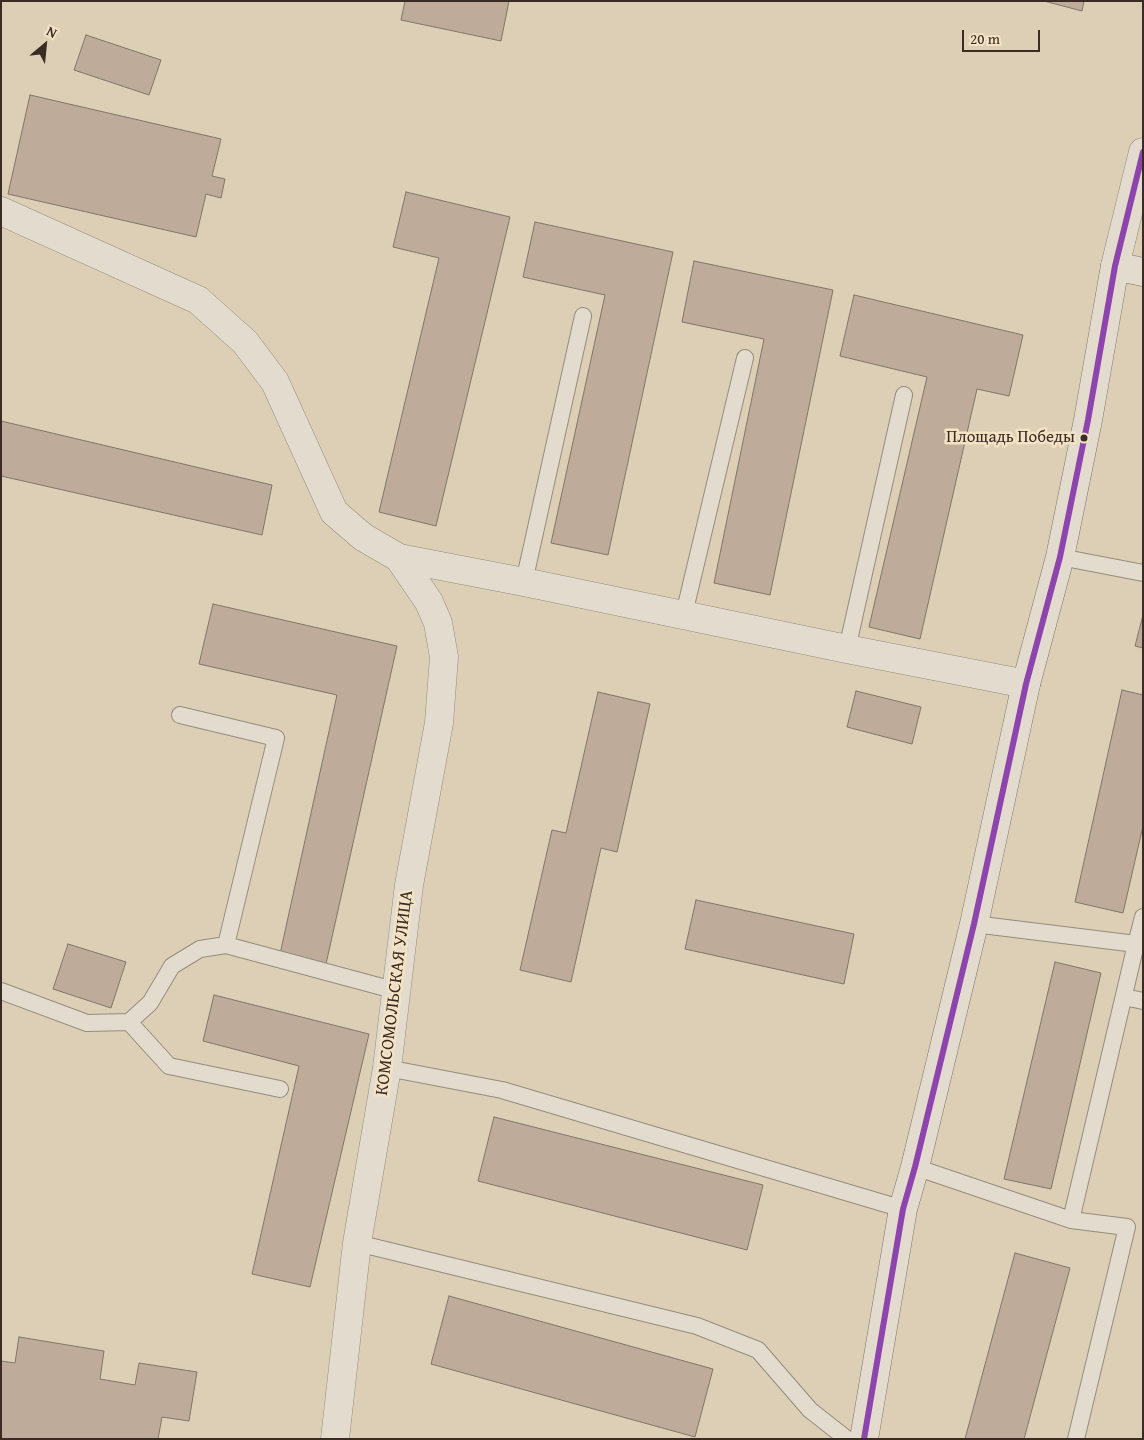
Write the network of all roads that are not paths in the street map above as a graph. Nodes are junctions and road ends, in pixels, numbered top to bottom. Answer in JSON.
{"nodes":[{"id":1,"x":1143,"y":152,"type":"edge"},
{"id":2,"x":1,"y":211,"type":"edge"},
{"id":3,"x":1115,"y":266,"type":"junction"},
{"id":4,"x":1143,"y":272,"type":"edge"},
{"id":5,"x":583,"y":316,"type":"dead end"},
{"id":6,"x":745,"y":358,"type":"dead end"},
{"id":7,"x":904,"y":394,"type":"dead end"},
{"id":8,"x":1060,"y":557,"type":"junction"},
{"id":9,"x":398,"y":558,"type":"junction"},
{"id":10,"x":1143,"y":573,"type":"edge"},
{"id":11,"x":524,"y":582,"type":"junction"},
{"id":12,"x":684,"y":614,"type":"junction"},
{"id":13,"x":847,"y":649,"type":"junction"},
{"id":14,"x":1026,"y":684,"type":"junction"},
{"id":15,"x":180,"y":715,"type":"dead end"},
{"id":16,"x":1143,"y":916,"type":"edge"},
{"id":17,"x":974,"y":924,"type":"junction"},
{"id":18,"x":1136,"y":944,"type":"junction"},
{"id":19,"x":226,"y":946,"type":"junction"},
{"id":20,"x":1,"y":991,"type":"edge"},
{"id":21,"x":397,"y":991,"type":"junction"},
{"id":22,"x":1124,"y":997,"type":"junction"},
{"id":23,"x":1143,"y":1001,"type":"edge"},
{"id":24,"x":129,"y":1022,"type":"junction"},
{"id":25,"x":387,"y":1068,"type":"junction"},
{"id":26,"x":280,"y":1089,"type":"dead end"},
{"id":27,"x":915,"y":1167,"type":"junction"},
{"id":28,"x":903,"y":1209,"type":"junction"},
{"id":29,"x":1071,"y":1220,"type":"junction"},
{"id":30,"x":357,"y":1242,"type":"junction"},
{"id":31,"x":335,"y":1439,"type":"edge"},
{"id":32,"x":847,"y":1439,"type":"edge"},
{"id":33,"x":864,"y":1439,"type":"edge"},
{"id":34,"x":1076,"y":1439,"type":"edge"}],
"edges":[{"from":1,"to":3,"type":"street"},
{"from":2,"to":9,"type":"street"},
{"from":3,"to":4,"type":"street"},
{"from":3,"to":8,"type":"street"},
{"from":5,"to":11,"type":"lane"},
{"from":6,"to":12,"type":"lane"},
{"from":7,"to":13,"type":"lane"},
{"from":8,"to":10,"type":"lane"},
{"from":8,"to":14,"type":"street"},
{"from":9,"to":11,"type":"street"},
{"from":9,"to":21,"type":"street","name":"КОМСОМОЛЬСКАЯ УЛИЦА"},
{"from":11,"to":12,"type":"street"},
{"from":12,"to":13,"type":"street"},
{"from":13,"to":14,"type":"street"},
{"from":14,"to":17,"type":"street"},
{"from":15,"to":19,"type":"lane"},
{"from":16,"to":18,"type":"lane"},
{"from":17,"to":18,"type":"lane"},
{"from":17,"to":27,"type":"street"},
{"from":18,"to":22,"type":"lane"},
{"from":19,"to":21,"type":"lane"},
{"from":19,"to":24,"type":"lane"},
{"from":20,"to":24,"type":"lane"},
{"from":21,"to":25,"type":"street","name":"КОМСОМОЛЬСКАЯ УЛИЦА"},
{"from":22,"to":23,"type":"lane"},
{"from":22,"to":29,"type":"lane"},
{"from":24,"to":26,"type":"lane"},
{"from":25,"to":28,"type":"lane"},
{"from":25,"to":30,"type":"street","name":"КОМСОМОЛЬСКАЯ УЛИЦА"},
{"from":27,"to":28,"type":"street"},
{"from":27,"to":29,"type":"lane"},
{"from":28,"to":33,"type":"street"},
{"from":29,"to":34,"type":"lane"},
{"from":30,"to":31,"type":"street","name":"КОМСОМОЛЬСКАЯ УЛИЦА"},
{"from":30,"to":32,"type":"lane"}]}
